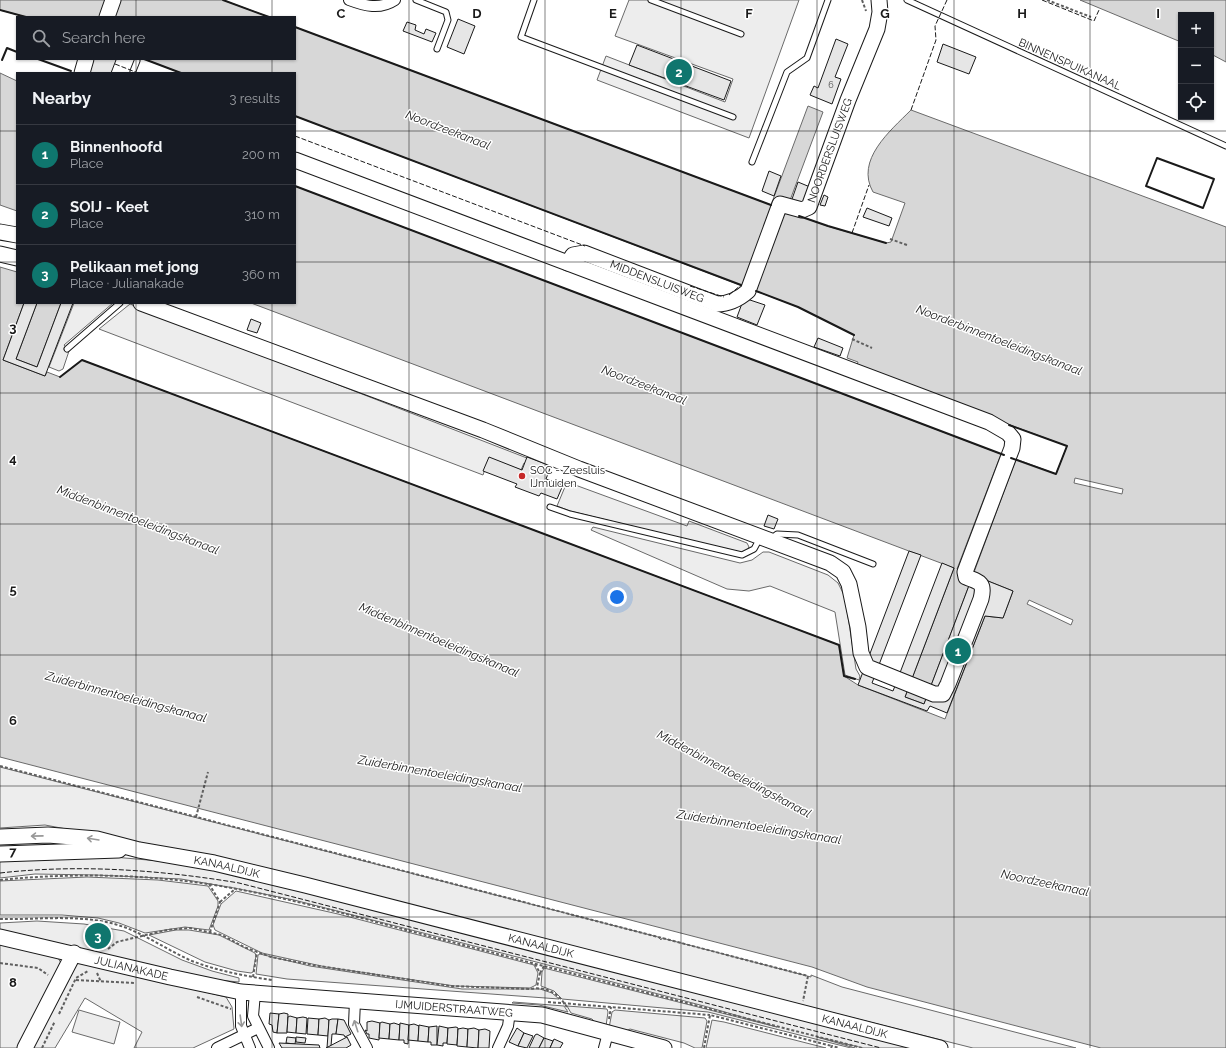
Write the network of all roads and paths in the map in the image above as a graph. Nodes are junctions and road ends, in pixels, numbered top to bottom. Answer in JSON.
{"nodes":[{"id":1,"x":114,"y":0,"type":"edge"},
{"id":2,"x":350,"y":0,"type":"edge"},
{"id":3,"x":395,"y":0,"type":"edge"},
{"id":4,"x":416,"y":0,"type":"edge"},
{"id":5,"x":534,"y":0,"type":"edge"},
{"id":6,"x":650,"y":0,"type":"edge"},
{"id":7,"x":828,"y":0,"type":"edge"},
{"id":8,"x":878,"y":0,"type":"edge"},
{"id":9,"x":907,"y":0,"type":"edge"},
{"id":10,"x":1047,"y":0,"type":"edge"},
{"id":11,"x":107,"y":16,"type":"edge"},
{"id":12,"x":1091,"y":16,"type":"dead end"},
{"id":13,"x":741,"y":34,"type":"dead end"},
{"id":14,"x":437,"y":49,"type":"dead end"},
{"id":15,"x":86,"y":60,"type":"edge"},
{"id":16,"x":137,"y":61,"type":"dead end"},
{"id":17,"x":133,"y":71,"type":"dead end"},
{"id":18,"x":82,"y":72,"type":"edge"},
{"id":19,"x":733,"y":117,"type":"dead end"},
{"id":20,"x":1226,"y":146,"type":"edge"},
{"id":21,"x":296,"y":160,"type":"edge"},
{"id":22,"x":752,"y":162,"type":"dead end"},
{"id":23,"x":0,"y":232,"type":"edge"},
{"id":24,"x":16,"y":235,"type":"edge"},
{"id":25,"x":890,"y":239,"type":"dead end"},
{"id":26,"x":907,"y":246,"type":"dead end"},
{"id":27,"x":0,"y":254,"type":"edge"},
{"id":28,"x":16,"y":258,"type":"edge"},
{"id":29,"x":568,"y":263,"type":"junction"},
{"id":30,"x":748,"y":291,"type":"joint"},
{"id":31,"x":119,"y":304,"type":"edge"},
{"id":32,"x":144,"y":304,"type":"edge"},
{"id":33,"x":852,"y":340,"type":"dead end"},
{"id":34,"x":872,"y":348,"type":"dead end"},
{"id":35,"x":67,"y":349,"type":"dead end"},
{"id":36,"x":550,"y":507,"type":"dead end"},
{"id":37,"x":765,"y":539,"type":"junction"},
{"id":38,"x":873,"y":564,"type":"dead end"},
{"id":39,"x":0,"y":766,"type":"edge"},
{"id":40,"x":208,"y":772,"type":"dead end"},
{"id":41,"x":196,"y":817,"type":"junction"},
{"id":42,"x":0,"y":837,"type":"edge"},
{"id":43,"x":140,"y":850,"type":"junction"},
{"id":44,"x":0,"y":854,"type":"edge"},
{"id":45,"x":0,"y":880,"type":"edge"},
{"id":46,"x":209,"y":884,"type":"junction"},
{"id":47,"x":236,"y":889,"type":"junction"},
{"id":48,"x":220,"y":902,"type":"junction"},
{"id":49,"x":0,"y":918,"type":"edge"},
{"id":50,"x":210,"y":932,"type":"junction"},
{"id":51,"x":143,"y":935,"type":"junction"},
{"id":52,"x":0,"y":937,"type":"edge"},
{"id":53,"x":257,"y":952,"type":"junction"},
{"id":54,"x":74,"y":953,"type":"junction"},
{"id":55,"x":100,"y":960,"type":"junction"},
{"id":56,"x":0,"y":963,"type":"edge"},
{"id":57,"x":535,"y":964,"type":"junction"},
{"id":58,"x":544,"y":966,"type":"junction"},
{"id":59,"x":540,"y":973,"type":"junction"},
{"id":60,"x":253,"y":977,"type":"junction"},
{"id":61,"x":69,"y":979,"type":"junction"},
{"id":62,"x":278,"y":981,"type":"dead end"},
{"id":63,"x":139,"y":983,"type":"dead end"},
{"id":64,"x":537,"y":987,"type":"junction"},
{"id":65,"x":248,"y":992,"type":"junction"},
{"id":66,"x":194,"y":995,"type":"dead end"},
{"id":67,"x":355,"y":1001,"type":"junction"},
{"id":68,"x":541,"y":1001,"type":"dead end"},
{"id":69,"x":803,"y":1001,"type":"dead end"},
{"id":70,"x":563,"y":1003,"type":"junction"},
{"id":71,"x":240,"y":1011,"type":"junction"},
{"id":72,"x":510,"y":1012,"type":"junction"},
{"id":73,"x":710,"y":1015,"type":"junction"},
{"id":74,"x":569,"y":1022,"type":"junction"},
{"id":75,"x":258,"y":1028,"type":"junction"},
{"id":76,"x":608,"y":1033,"type":"junction"},
{"id":77,"x":244,"y":1036,"type":"junction"},
{"id":78,"x":832,"y":1047,"type":"edge"},
{"id":79,"x":25,"y":1048,"type":"edge"},
{"id":80,"x":42,"y":1048,"type":"edge"},
{"id":81,"x":217,"y":1048,"type":"edge"},
{"id":82,"x":250,"y":1048,"type":"edge"},
{"id":83,"x":268,"y":1048,"type":"edge"},
{"id":84,"x":367,"y":1048,"type":"edge"},
{"id":85,"x":498,"y":1048,"type":"edge"},
{"id":86,"x":604,"y":1048,"type":"edge"},
{"id":87,"x":664,"y":1048,"type":"edge"},
{"id":88,"x":704,"y":1048,"type":"edge"},
{"id":89,"x":839,"y":1048,"type":"edge"},
{"id":90,"x":862,"y":1048,"type":"edge"},
{"id":91,"x":940,"y":1048,"type":"edge"}],
"edges":[{"from":1,"to":11,"type":"street"},
{"from":2,"to":3,"type":"street"},
{"from":4,"to":14,"type":"lane"},
{"from":5,"to":19,"type":"lane"},
{"from":6,"to":13,"type":"lane"},
{"from":7,"to":22,"type":"lane"},
{"from":8,"to":30,"type":"street","name":"NOORDERSLUISWEG"},
{"from":9,"to":20,"type":"lane","name":"BINNENSPUIKANAAL"},
{"from":10,"to":12,"type":"path"},
{"from":15,"to":18,"type":"street"},
{"from":16,"to":17,"type":"lane"},
{"from":21,"to":29,"type":"street"},
{"from":23,"to":24,"type":"street"},
{"from":25,"to":26,"type":"path"},
{"from":27,"to":28,"type":"street"},
{"from":29,"to":30,"type":"street","name":"MIDDENSLUISWEG"},
{"from":29,"to":37,"type":"street"},
{"from":31,"to":35,"type":"lane"},
{"from":32,"to":37,"type":"street"},
{"from":33,"to":34,"type":"path"},
{"from":36,"to":37,"type":"lane"},
{"from":37,"to":38,"type":"lane"},
{"from":39,"to":41,"type":"path"},
{"from":40,"to":41,"type":"path"},
{"from":41,"to":69,"type":"path"},
{"from":43,"to":42,"type":"street","name":"KANAALDIJK","one_way":true},
{"from":43,"to":44,"type":"street","name":"KANAALDIJK"},
{"from":43,"to":91,"type":"street","name":"KANAALDIJK"},
{"from":45,"to":46,"type":"path"},
{"from":46,"to":47,"type":"path"},
{"from":46,"to":48,"type":"path"},
{"from":47,"to":48,"type":"path"},
{"from":47,"to":57,"type":"path"},
{"from":48,"to":50,"type":"path"},
{"from":49,"to":51,"type":"path"},
{"from":50,"to":51,"type":"path"},
{"from":50,"to":53,"type":"path"},
{"from":51,"to":55,"type":"path"},
{"from":51,"to":60,"type":"path"},
{"from":52,"to":54,"type":"street","name":"JULIANAKADE"},
{"from":53,"to":60,"type":"path"},
{"from":53,"to":64,"type":"path"},
{"from":54,"to":55,"type":"street","name":"JULIANAKADE"},
{"from":54,"to":61,"type":"street"},
{"from":55,"to":61,"type":"path"},
{"from":55,"to":65,"type":"street","name":"JULIANAKADE"},
{"from":56,"to":61,"type":"path"},
{"from":57,"to":58,"type":"path"},
{"from":57,"to":59,"type":"path"},
{"from":58,"to":59,"type":"path"},
{"from":58,"to":90,"type":"path"},
{"from":59,"to":64,"type":"path"},
{"from":60,"to":62,"type":"path"},
{"from":61,"to":63,"type":"path"},
{"from":61,"to":79,"type":"street"},
{"from":61,"to":80,"type":"path"},
{"from":64,"to":70,"type":"path"},
{"from":65,"to":67,"type":"street","name":"IJMUIDERSTRAATWEG"},
{"from":65,"to":71,"type":"street"},
{"from":65,"to":75,"type":"street"},
{"from":66,"to":71,"type":"path"},
{"from":67,"to":72,"type":"street","name":"IJMUIDERSTRAATWEG"},
{"from":84,"to":67,"type":"street","one_way":true},
{"from":68,"to":70,"type":"path"},
{"from":70,"to":73,"type":"path"},
{"from":70,"to":74,"type":"path"},
{"from":71,"to":77,"type":"street","one_way":true},
{"from":72,"to":74,"type":"street","name":"IJMUIDERSTRAATWEG"},
{"from":72,"to":85,"type":"street"},
{"from":73,"to":78,"type":"path"},
{"from":73,"to":88,"type":"path"},
{"from":74,"to":76,"type":"street","name":"IJMUIDERSTRAATWEG"},
{"from":75,"to":77,"type":"street"},
{"from":75,"to":83,"type":"street"},
{"from":76,"to":86,"type":"street"},
{"from":76,"to":87,"type":"street","name":"IJMUIDERSTRAATWEG"},
{"from":77,"to":81,"type":"street"},
{"from":77,"to":82,"type":"street"},
{"from":78,"to":89,"type":"path"}]}
